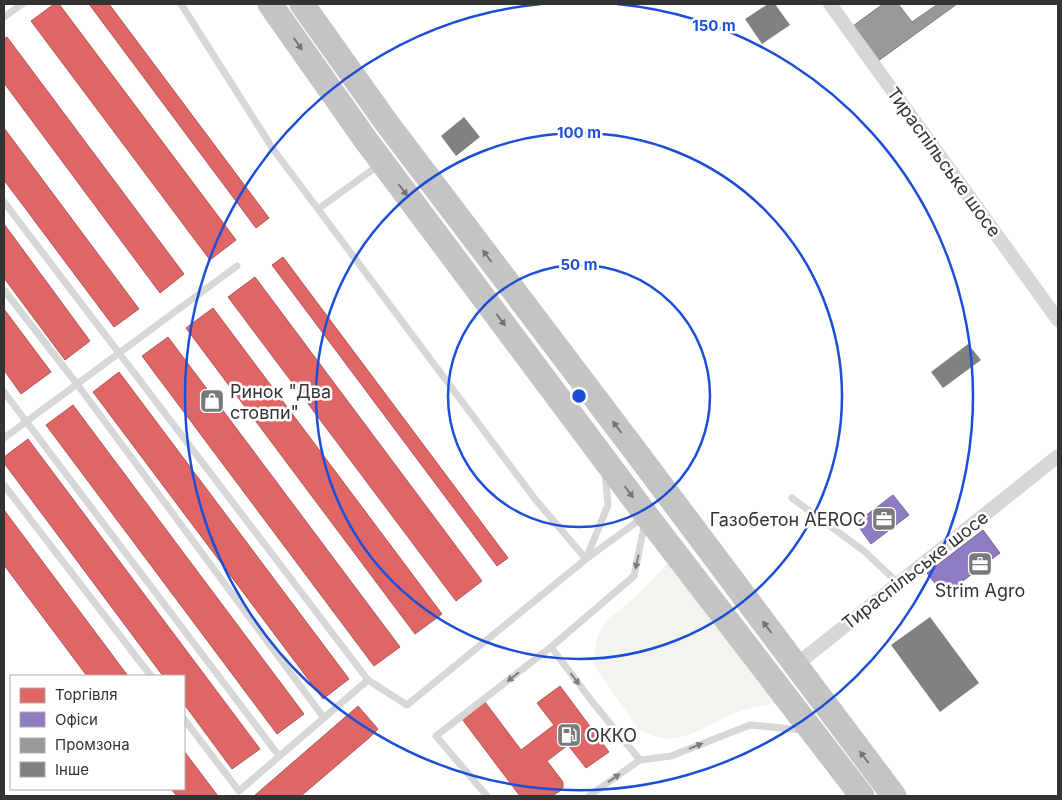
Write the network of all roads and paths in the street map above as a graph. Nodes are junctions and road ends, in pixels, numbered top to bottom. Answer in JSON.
{"nodes":[{"id":1,"x":22,"y":4,"type":"edge"},
{"id":2,"x":181,"y":4,"type":"edge"},
{"id":3,"x":270,"y":4,"type":"edge"},
{"id":4,"x":302,"y":4,"type":"edge"},
{"id":5,"x":830,"y":4,"type":"edge"},
{"id":6,"x":4,"y":17,"type":"edge"},
{"id":7,"x":383,"y":162,"type":"junction"},
{"id":8,"x":4,"y":202,"type":"edge"},
{"id":9,"x":318,"y":209,"type":"junction"},
{"id":10,"x":238,"y":266,"type":"dead end"},
{"id":11,"x":4,"y":290,"type":"edge"},
{"id":12,"x":1058,"y":320,"type":"edge"},
{"id":13,"x":119,"y":353,"type":"junction"},
{"id":14,"x":77,"y":384,"type":"junction"},
{"id":15,"x":4,"y":392,"type":"edge"},
{"id":16,"x":25,"y":422,"type":"junction"},
{"id":17,"x":4,"y":438,"type":"edge"},
{"id":18,"x":1058,"y":456,"type":"edge"},
{"id":19,"x":603,"y":457,"type":"junction"},
{"id":20,"x":4,"y":485,"type":"edge"},
{"id":21,"x":792,"y":498,"type":"dead end"},
{"id":22,"x":646,"y":514,"type":"junction"},
{"id":23,"x":586,"y":559,"type":"junction"},
{"id":24,"x":898,"y":584,"type":"junction"},
{"id":25,"x":551,"y":647,"type":"junction"},
{"id":26,"x":796,"y":665,"type":"junction"},
{"id":27,"x":150,"y":675,"type":"edge"},
{"id":28,"x":368,"y":680,"type":"junction"},
{"id":29,"x":324,"y":718,"type":"junction"},
{"id":30,"x":185,"y":720,"type":"edge"},
{"id":31,"x":812,"y":731,"type":"junction"},
{"id":32,"x":279,"y":756,"type":"junction"},
{"id":33,"x":640,"y":760,"type":"junction"},
{"id":34,"x":487,"y":796,"type":"edge"},
{"id":35,"x":589,"y":796,"type":"edge"},
{"id":36,"x":862,"y":796,"type":"edge"},
{"id":37,"x":894,"y":796,"type":"edge"}],
"edges":[{"from":1,"to":6,"type":"lane"},
{"from":2,"to":9,"type":"lane"},
{"from":3,"to":7,"type":"highway","one_way":true},
{"from":26,"to":4,"type":"highway","one_way":true},
{"from":5,"to":12,"type":"street","name":"Тираспільське шосе"},
{"from":7,"to":9,"type":"lane"},
{"from":7,"to":19,"type":"highway","one_way":true},
{"from":8,"to":13,"type":"lane"},
{"from":9,"to":23,"type":"lane"},
{"from":10,"to":13,"type":"lane"},
{"from":11,"to":14,"type":"lane"},
{"from":13,"to":14,"type":"lane"},
{"from":13,"to":28,"type":"lane"},
{"from":14,"to":16,"type":"lane"},
{"from":14,"to":29,"type":"lane"},
{"from":15,"to":16,"type":"lane"},
{"from":16,"to":17,"type":"lane"},
{"from":16,"to":32,"type":"lane"},
{"from":18,"to":24,"type":"street","name":"Тираспільське шосе"},
{"from":19,"to":22,"type":"highway","one_way":true},
{"from":19,"to":23,"type":"lane"},
{"from":20,"to":27,"type":"lane"},
{"from":21,"to":24,"type":"lane"},
{"from":22,"to":23,"type":"lane"},
{"from":22,"to":25,"type":"lane","one_way":true},
{"from":22,"to":31,"type":"highway"},
{"from":23,"to":28,"type":"lane"},
{"from":24,"to":26,"type":"street","name":"Тираспільське шосе"},
{"from":25,"to":33,"type":"lane","one_way":true},
{"from":25,"to":34,"type":"lane","one_way":true},
{"from":37,"to":26,"type":"highway","one_way":true},
{"from":28,"to":29,"type":"lane"},
{"from":29,"to":32,"type":"lane"},
{"from":30,"to":32,"type":"lane"},
{"from":33,"to":31,"type":"lane","one_way":true},
{"from":31,"to":36,"type":"highway"},
{"from":35,"to":33,"type":"lane","one_way":true}]}
